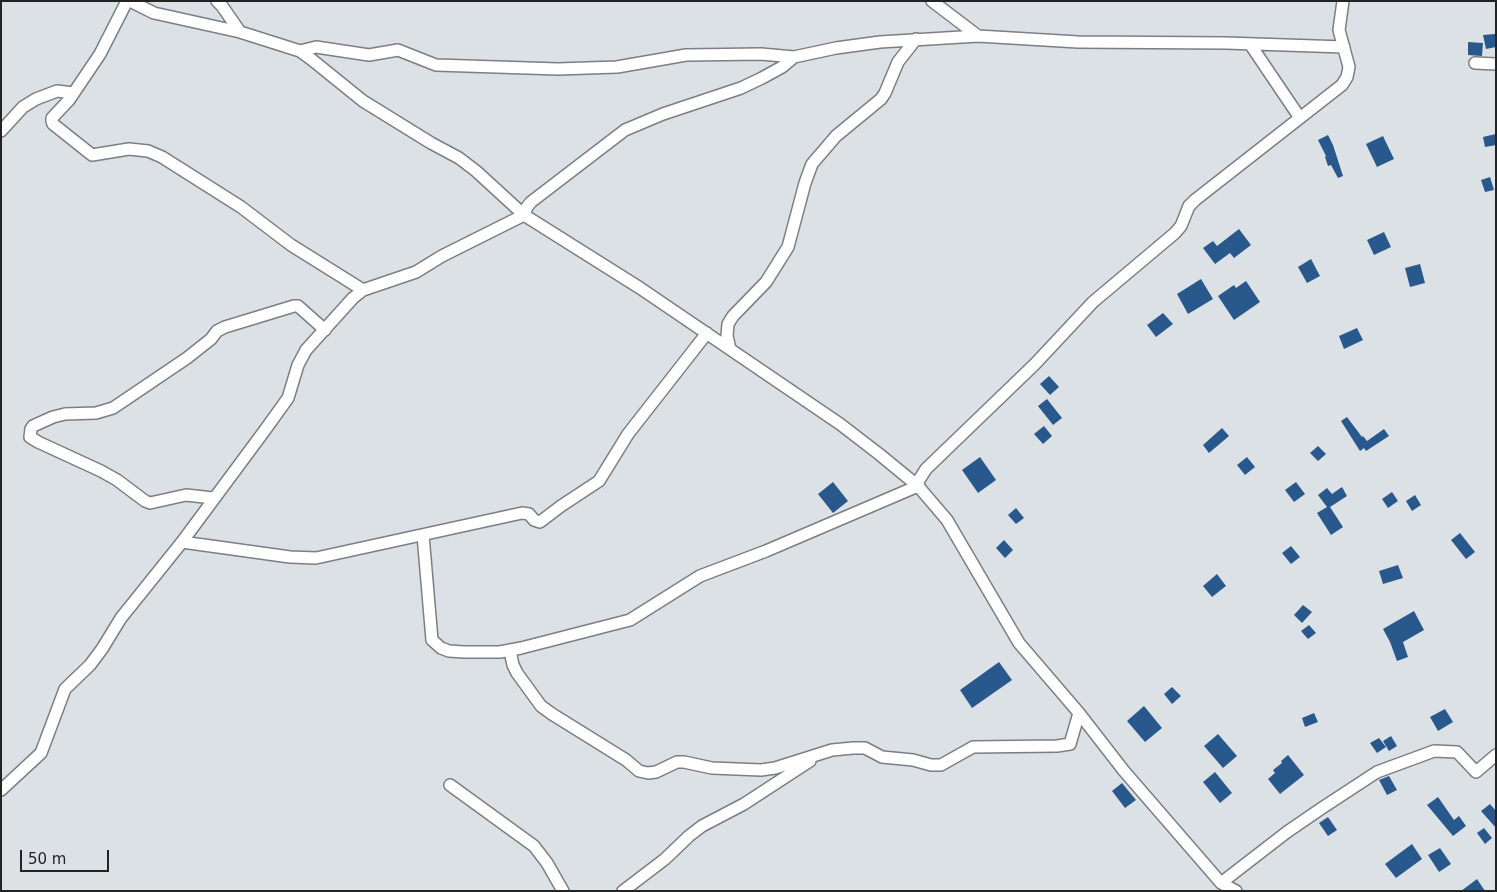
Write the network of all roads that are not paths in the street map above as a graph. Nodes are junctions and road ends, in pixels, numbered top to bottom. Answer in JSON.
{"nodes":[{"id":1,"x":128,"y":1,"type":"edge"},
{"id":2,"x":217,"y":1,"type":"edge"},
{"id":3,"x":932,"y":1,"type":"edge"},
{"id":4,"x":1343,"y":1,"type":"edge"},
{"id":5,"x":240,"y":32,"type":"junction"},
{"id":6,"x":978,"y":36,"type":"junction"},
{"id":7,"x":916,"y":40,"type":"junction"},
{"id":8,"x":1250,"y":44,"type":"junction"},
{"id":9,"x":1344,"y":47,"type":"junction"},
{"id":10,"x":300,"y":52,"type":"junction"},
{"id":11,"x":794,"y":58,"type":"junction"},
{"id":12,"x":1474,"y":63,"type":"dead end"},
{"id":13,"x":1496,"y":64,"type":"edge"},
{"id":14,"x":72,"y":93,"type":"junction"},
{"id":15,"x":1300,"y":118,"type":"junction"},
{"id":16,"x":1,"y":131,"type":"edge"},
{"id":17,"x":524,"y":214,"type":"junction"},
{"id":18,"x":363,"y":290,"type":"junction"},
{"id":19,"x":325,"y":330,"type":"junction"},
{"id":20,"x":707,"y":333,"type":"junction"},
{"id":21,"x":730,"y":349,"type":"junction"},
{"id":22,"x":918,"y":486,"type":"junction"},
{"id":23,"x":213,"y":498,"type":"junction"},
{"id":24,"x":423,"y":535,"type":"junction"},
{"id":25,"x":182,"y":542,"type":"junction"},
{"id":26,"x":510,"y":651,"type":"junction"},
{"id":27,"x":1079,"y":713,"type":"junction"},
{"id":28,"x":824,"y":752,"type":"junction"},
{"id":29,"x":1496,"y":754,"type":"edge"},
{"id":30,"x":450,"y":785,"type":"dead end"},
{"id":31,"x":1,"y":790,"type":"edge"},
{"id":32,"x":1221,"y":883,"type":"junction"},
{"id":33,"x":563,"y":891,"type":"edge"},
{"id":34,"x":623,"y":891,"type":"edge"},
{"id":35,"x":1236,"y":891,"type":"edge"}],
"edges":[{"from":1,"to":5,"type":"street"},
{"from":1,"to":14,"type":"street"},
{"from":2,"to":5,"type":"street"},
{"from":3,"to":6,"type":"street"},
{"from":4,"to":9,"type":"street"},
{"from":5,"to":10,"type":"street"},
{"from":6,"to":7,"type":"street"},
{"from":6,"to":8,"type":"street"},
{"from":7,"to":11,"type":"street"},
{"from":7,"to":21,"type":"street"},
{"from":8,"to":9,"type":"street"},
{"from":8,"to":15,"type":"street"},
{"from":9,"to":15,"type":"street"},
{"from":10,"to":11,"type":"street"},
{"from":10,"to":17,"type":"street"},
{"from":11,"to":17,"type":"street"},
{"from":12,"to":13,"type":"street"},
{"from":14,"to":16,"type":"street"},
{"from":14,"to":18,"type":"street"},
{"from":15,"to":22,"type":"street"},
{"from":17,"to":18,"type":"street"},
{"from":17,"to":20,"type":"street"},
{"from":18,"to":19,"type":"street"},
{"from":19,"to":23,"type":"street"},
{"from":19,"to":23,"type":"street"},
{"from":20,"to":21,"type":"street"},
{"from":20,"to":24,"type":"street"},
{"from":21,"to":22,"type":"street"},
{"from":22,"to":26,"type":"street"},
{"from":22,"to":27,"type":"street"},
{"from":23,"to":25,"type":"street"},
{"from":24,"to":25,"type":"street"},
{"from":24,"to":26,"type":"street"},
{"from":25,"to":31,"type":"street"},
{"from":26,"to":28,"type":"street"},
{"from":27,"to":28,"type":"street"},
{"from":27,"to":32,"type":"street"},
{"from":28,"to":34,"type":"street"},
{"from":29,"to":32,"type":"street"},
{"from":30,"to":33,"type":"street"},
{"from":32,"to":35,"type":"street"}]}
